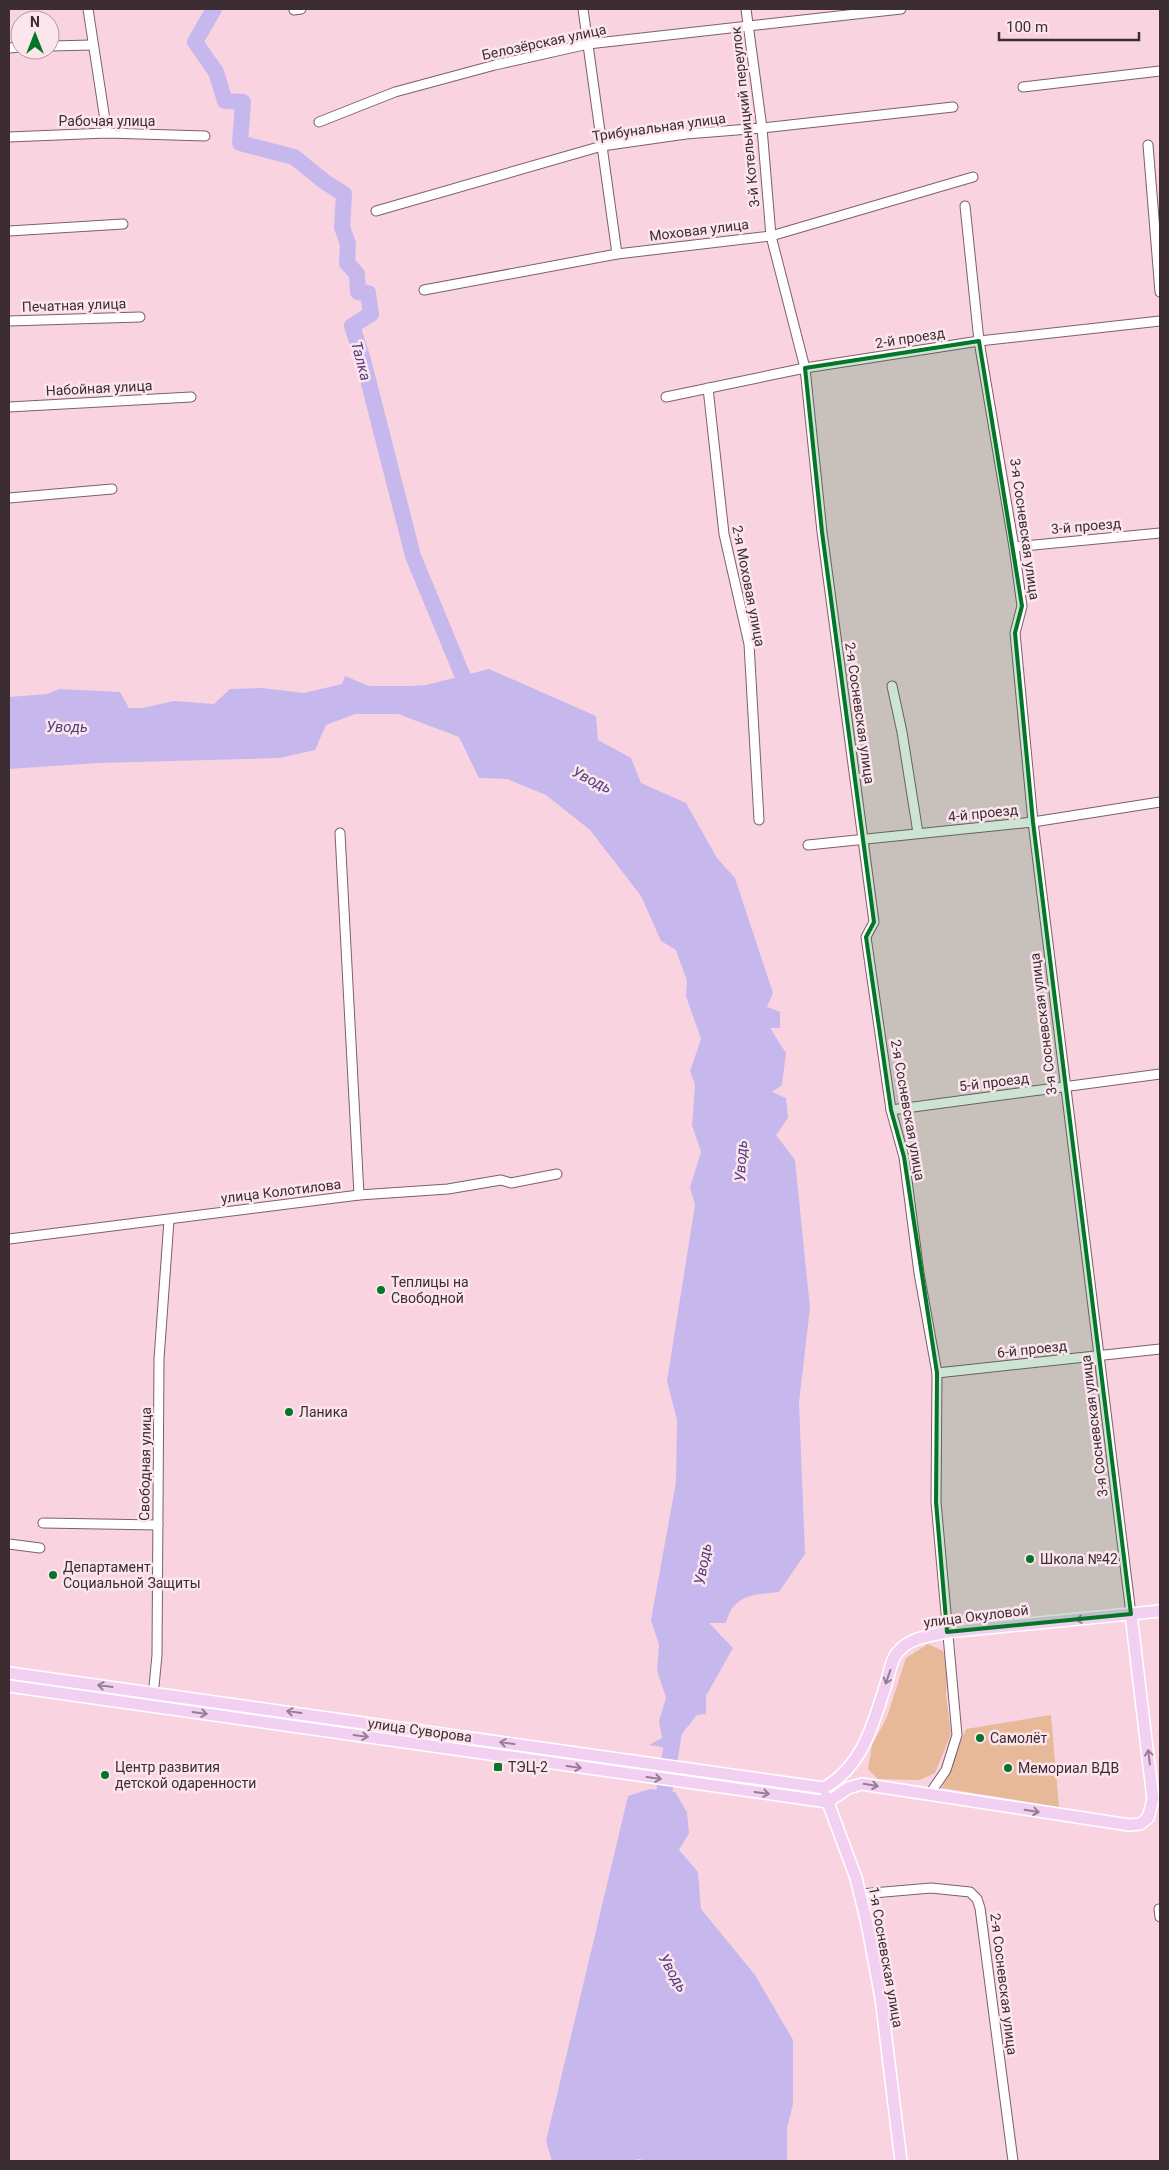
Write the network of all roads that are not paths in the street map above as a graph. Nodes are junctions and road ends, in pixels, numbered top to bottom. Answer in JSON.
{"nodes":[{"id":1,"x":88,"y":9,"type":"edge"},
{"id":2,"x":584,"y":9,"type":"edge"},
{"id":3,"x":746,"y":9,"type":"edge"},
{"id":4,"x":901,"y":9,"type":"edge"},
{"id":5,"x":749,"y":27,"type":"junction"},
{"id":6,"x":588,"y":44,"type":"junction"},
{"id":7,"x":93,"y":45,"type":"junction"},
{"id":8,"x":60,"y":46,"type":"edge"},
{"id":9,"x":1160,"y":71,"type":"edge"},
{"id":10,"x":1023,"y":87,"type":"dead end"},
{"id":11,"x":953,"y":107,"type":"dead end"},
{"id":12,"x":319,"y":122,"type":"dead end"},
{"id":13,"x":762,"y":128,"type":"junction"},
{"id":14,"x":107,"y":133,"type":"junction"},
{"id":15,"x":206,"y":136,"type":"dead end"},
{"id":16,"x":9,"y":137,"type":"edge"},
{"id":17,"x":1148,"y":145,"type":"dead end"},
{"id":18,"x":602,"y":146,"type":"junction"},
{"id":19,"x":973,"y":177,"type":"dead end"},
{"id":20,"x":965,"y":206,"type":"dead end"},
{"id":21,"x":376,"y":211,"type":"dead end"},
{"id":22,"x":123,"y":224,"type":"dead end"},
{"id":23,"x":9,"y":230,"type":"edge"},
{"id":24,"x":771,"y":236,"type":"junction"},
{"id":25,"x":617,"y":254,"type":"junction"},
{"id":26,"x":424,"y":290,"type":"dead end"},
{"id":27,"x":1160,"y":292,"type":"edge"},
{"id":28,"x":140,"y":317,"type":"dead end"},
{"id":29,"x":9,"y":321,"type":"edge"},
{"id":30,"x":1160,"y":321,"type":"edge"},
{"id":31,"x":979,"y":341,"type":"junction"},
{"id":32,"x":805,"y":368,"type":"junction"},
{"id":33,"x":708,"y":388,"type":"junction"},
{"id":34,"x":191,"y":397,"type":"dead end"},
{"id":35,"x":666,"y":397,"type":"dead end"},
{"id":36,"x":9,"y":407,"type":"edge"},
{"id":37,"x":112,"y":489,"type":"dead end"},
{"id":38,"x":9,"y":498,"type":"edge"},
{"id":39,"x":1160,"y":533,"type":"edge"},
{"id":40,"x":1014,"y":547,"type":"junction"},
{"id":41,"x":892,"y":686,"type":"dead end"},
{"id":42,"x":1160,"y":802,"type":"edge"},
{"id":43,"x":759,"y":820,"type":"dead end"},
{"id":44,"x":1034,"y":822,"type":"junction"},
{"id":45,"x":340,"y":832,"type":"dead end"},
{"id":46,"x":918,"y":833,"type":"junction"},
{"id":47,"x":863,"y":838,"type":"junction"},
{"id":48,"x":808,"y":845,"type":"dead end"},
{"id":49,"x":1160,"y":1074,"type":"edge"},
{"id":50,"x":1066,"y":1087,"type":"junction"},
{"id":51,"x":891,"y":1110,"type":"junction"},
{"id":52,"x":557,"y":1174,"type":"dead end"},
{"id":53,"x":359,"y":1195,"type":"junction"},
{"id":54,"x":169,"y":1220,"type":"junction"},
{"id":55,"x":9,"y":1239,"type":"edge"},
{"id":56,"x":1160,"y":1349,"type":"edge"},
{"id":57,"x":1100,"y":1356,"type":"junction"},
{"id":58,"x":937,"y":1373,"type":"junction"},
{"id":59,"x":43,"y":1523,"type":"dead end"},
{"id":60,"x":158,"y":1525,"type":"junction"},
{"id":61,"x":9,"y":1544,"type":"edge"},
{"id":62,"x":40,"y":1548,"type":"dead end"},
{"id":63,"x":1160,"y":1610,"type":"edge"},
{"id":64,"x":1131,"y":1614,"type":"junction"},
{"id":65,"x":947,"y":1632,"type":"junction"},
{"id":66,"x":9,"y":1673,"type":"edge"},
{"id":67,"x":9,"y":1686,"type":"edge"},
{"id":68,"x":154,"y":1692,"type":"junction"},
{"id":69,"x":152,"y":1707,"type":"junction"},
{"id":70,"x":454,"y":1735,"type":"junction"},
{"id":71,"x":452,"y":1749,"type":"junction"},
{"id":72,"x":824,"y":1788,"type":"junction"},
{"id":73,"x":929,"y":1795,"type":"junction"},
{"id":74,"x":828,"y":1802,"type":"junction"},
{"id":75,"x":861,"y":1894,"type":"junction"},
{"id":76,"x":901,"y":2161,"type":"edge"},
{"id":77,"x":1013,"y":2161,"type":"edge"}],
"edges":[{"from":1,"to":7,"type":"street"},
{"from":2,"to":6,"type":"street"},
{"from":3,"to":5,"type":"street","name":"3-й Котельницкий переулок"},
{"from":4,"to":5,"type":"street","name":"Белозёрская улица"},
{"from":5,"to":6,"type":"street","name":"Белозёрская улица"},
{"from":5,"to":13,"type":"street","name":"3-й Котельницкий переулок"},
{"from":6,"to":12,"type":"street","name":"Белозёрская улица"},
{"from":6,"to":18,"type":"street"},
{"from":7,"to":8,"type":"street"},
{"from":7,"to":14,"type":"street"},
{"from":9,"to":10,"type":"street"},
{"from":11,"to":13,"type":"street","name":"Трибунальная улица"},
{"from":13,"to":18,"type":"street","name":"Трибунальная улица"},
{"from":13,"to":24,"type":"street","name":"3-й Котельницкий переулок"},
{"from":14,"to":15,"type":"street","name":"Рабочая улица"},
{"from":14,"to":16,"type":"street","name":"Рабочая улица"},
{"from":17,"to":27,"type":"street"},
{"from":18,"to":21,"type":"street","name":"Трибунальная улица"},
{"from":18,"to":25,"type":"street"},
{"from":19,"to":24,"type":"street","name":"Моховая улица"},
{"from":20,"to":31,"type":"street","name":"3-я Сосневская улица"},
{"from":22,"to":23,"type":"street"},
{"from":24,"to":25,"type":"street","name":"Моховая улица"},
{"from":24,"to":32,"type":"street","name":"3-й Котельницкий переулок"},
{"from":25,"to":26,"type":"street","name":"Моховая улица"},
{"from":28,"to":29,"type":"street","name":"Печатная улица"},
{"from":30,"to":31,"type":"street","name":"2-й проезд"},
{"from":31,"to":32,"type":"street","name":"2-й проезд"},
{"from":31,"to":40,"type":"street","name":"3-я Сосневская улица"},
{"from":32,"to":33,"type":"street","name":"2-й проезд"},
{"from":32,"to":47,"type":"street","name":"2-я Сосневская улица"},
{"from":33,"to":35,"type":"street","name":"2-й проезд"},
{"from":33,"to":43,"type":"street","name":"2-я Моховая улица"},
{"from":34,"to":36,"type":"street","name":"Набойная улица"},
{"from":37,"to":38,"type":"street"},
{"from":39,"to":40,"type":"street","name":"3-й проезд"},
{"from":40,"to":44,"type":"street","name":"3-я Сосневская улица"},
{"from":41,"to":46,"type":"street"},
{"from":42,"to":44,"type":"street","name":"4-й проезд"},
{"from":44,"to":46,"type":"street","name":"4-й проезд"},
{"from":44,"to":50,"type":"street","name":"3-я Сосневская улица"},
{"from":45,"to":53,"type":"street"},
{"from":46,"to":47,"type":"street","name":"4-й проезд"},
{"from":47,"to":48,"type":"street","name":"4-й проезд"},
{"from":47,"to":51,"type":"street","name":"2-я Сосневская улица"},
{"from":49,"to":50,"type":"street","name":"5-й проезд"},
{"from":50,"to":51,"type":"street","name":"5-й проезд"},
{"from":50,"to":57,"type":"street","name":"3-я Сосневская улица"},
{"from":51,"to":58,"type":"street","name":"2-я Сосневская улица"},
{"from":52,"to":53,"type":"street","name":"улица Колотилова"},
{"from":53,"to":54,"type":"street","name":"улица Колотилова"},
{"from":54,"to":55,"type":"street","name":"улица Колотилова"},
{"from":54,"to":60,"type":"street","name":"Свободная улица"},
{"from":56,"to":57,"type":"street","name":"6-й проезд"},
{"from":57,"to":58,"type":"street","name":"6-й проезд"},
{"from":57,"to":64,"type":"street","name":"3-я Сосневская улица"},
{"from":58,"to":65,"type":"street","name":"2-я Сосневская улица"},
{"from":59,"to":60,"type":"street"},
{"from":60,"to":68,"type":"street","name":"Свободная улица"},
{"from":61,"to":62,"type":"street"},
{"from":63,"to":64,"type":"main road","name":"улица Окуловой"},
{"from":64,"to":65,"type":"main road","name":"улица Окуловой","one_way":true},
{"from":73,"to":64,"type":"main road","name":"3-я Сосневская улица","one_way":true},
{"from":65,"to":72,"type":"main road","name":"улица Окуловой","one_way":true},
{"from":65,"to":73,"type":"street","name":"2-я Сосневская улица"},
{"from":68,"to":66,"type":"main road","name":"улица Суворова","one_way":true},
{"from":67,"to":69,"type":"main road","name":"улица Суворова"},
{"from":68,"to":69,"type":"street","name":"Свободная улица"},
{"from":70,"to":68,"type":"main road","name":"улица Суворова","one_way":true},
{"from":69,"to":71,"type":"main road","name":"улица Суворова","one_way":true},
{"from":70,"to":71,"type":"street"},
{"from":72,"to":70,"type":"main road","name":"улица Суворова","one_way":true},
{"from":71,"to":74,"type":"main road","name":"улица Суворова","one_way":true},
{"from":72,"to":74,"type":"main road","name":"1-я Сосневская улица"},
{"from":74,"to":73,"type":"main road","one_way":true},
{"from":74,"to":75,"type":"main road","name":"1-я Сосневская улица"},
{"from":75,"to":76,"type":"main road","name":"1-я Сосневская улица"},
{"from":75,"to":77,"type":"street","name":"2-я Сосневская улица"}]}
